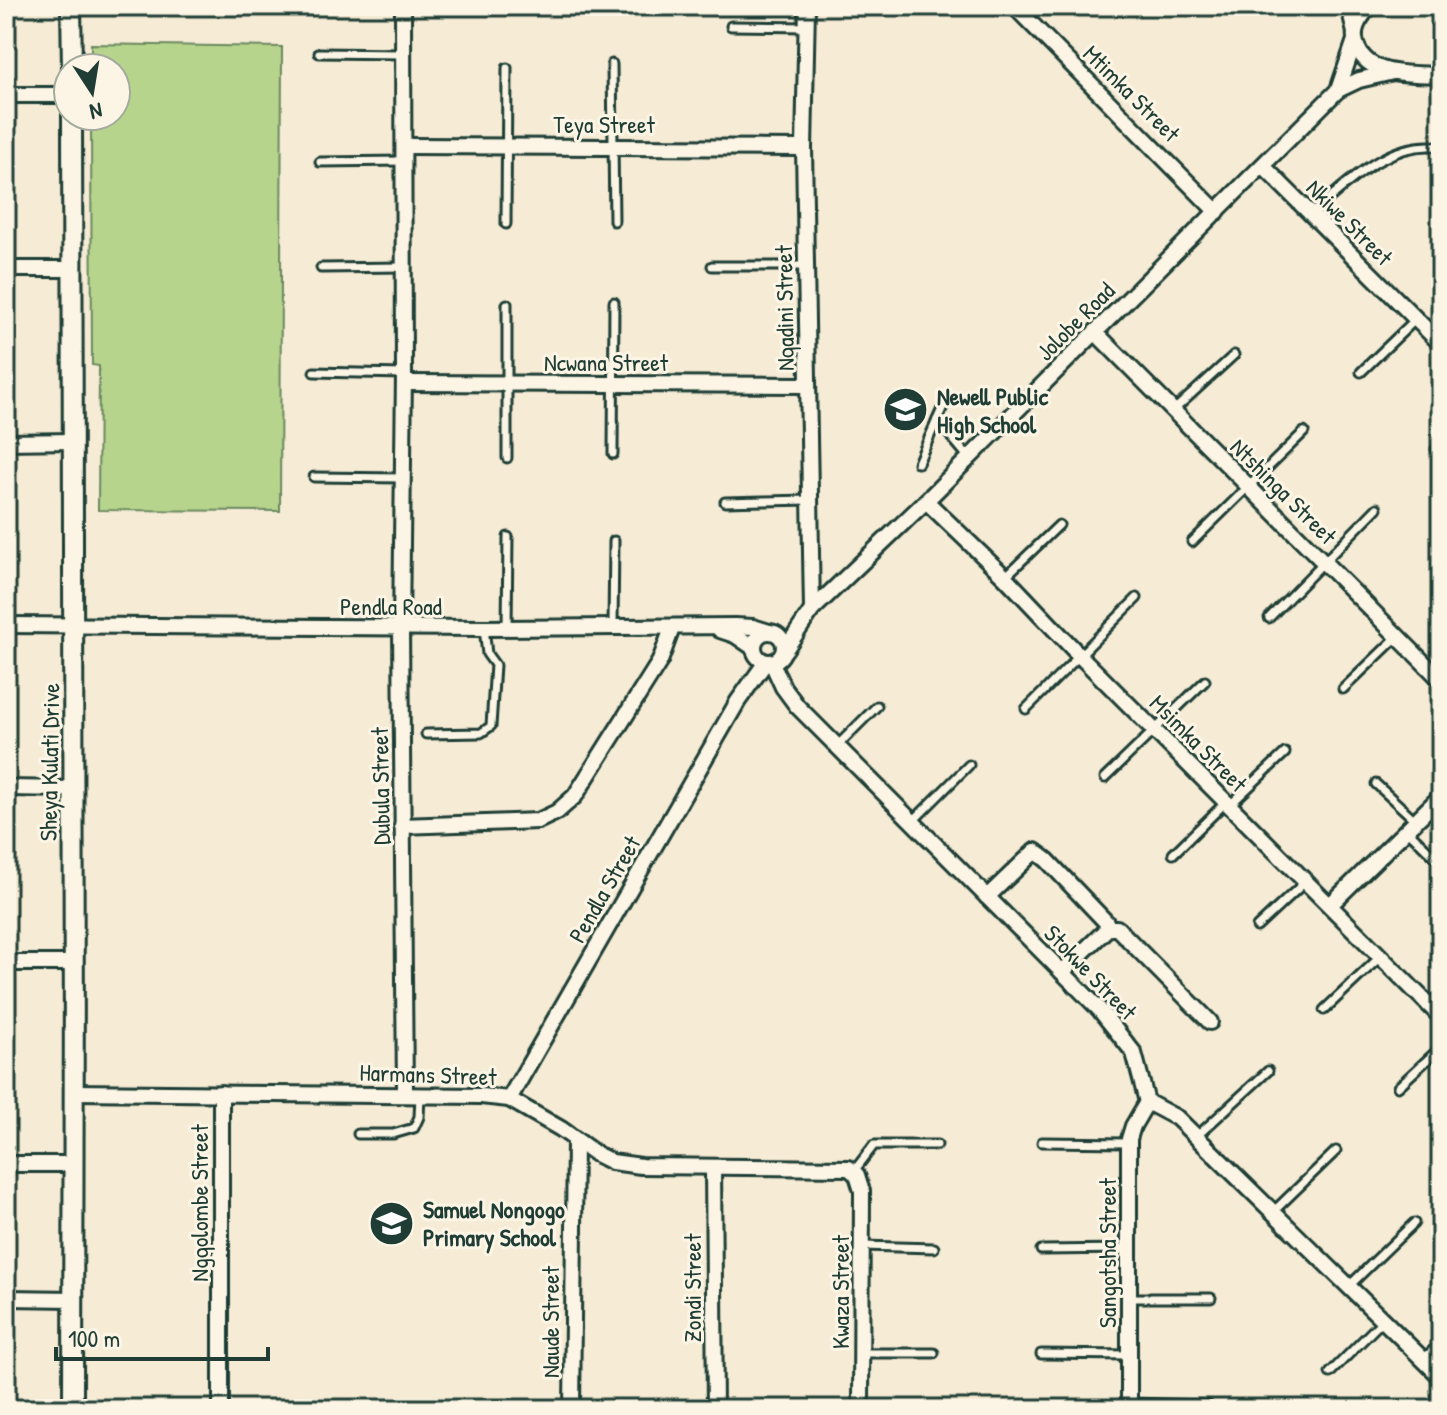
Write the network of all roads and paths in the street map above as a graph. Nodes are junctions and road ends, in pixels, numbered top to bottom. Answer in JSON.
{"nodes":[{"id":1,"x":71,"y":6,"type":"edge"},
{"id":2,"x":403,"y":6,"type":"edge"},
{"id":3,"x":807,"y":6,"type":"edge"},
{"id":4,"x":1014,"y":6,"type":"edge"},
{"id":5,"x":1349,"y":6,"type":"edge"},
{"id":6,"x":1371,"y":6,"type":"edge"},
{"id":7,"x":731,"y":26,"type":"dead end"},
{"id":8,"x":806,"y":27,"type":"junction"},
{"id":9,"x":1355,"y":36,"type":"junction"},
{"id":10,"x":72,"y":52,"type":"edge"},
{"id":11,"x":319,"y":53,"type":"dead end"},
{"id":12,"x":403,"y":54,"type":"junction"},
{"id":13,"x":612,"y":64,"type":"dead end"},
{"id":14,"x":507,"y":68,"type":"dead end"},
{"id":15,"x":1393,"y":72,"type":"junction"},
{"id":16,"x":1441,"y":75,"type":"edge"},
{"id":17,"x":1338,"y":90,"type":"junction"},
{"id":18,"x":6,"y":95,"type":"edge"},
{"id":19,"x":52,"y":95,"type":"edge"},
{"id":20,"x":72,"y":132,"type":"edge"},
{"id":21,"x":615,"y":145,"type":"junction"},
{"id":22,"x":507,"y":146,"type":"junction"},
{"id":23,"x":1441,"y":147,"type":"edge"},
{"id":24,"x":804,"y":148,"type":"junction"},
{"id":25,"x":404,"y":154,"type":"junction"},
{"id":26,"x":320,"y":162,"type":"dead end"},
{"id":27,"x":1263,"y":166,"type":"junction"},
{"id":28,"x":1217,"y":212,"type":"junction"},
{"id":29,"x":1311,"y":214,"type":"junction"},
{"id":30,"x":614,"y":221,"type":"dead end"},
{"id":31,"x":506,"y":224,"type":"dead end"},
{"id":32,"x":712,"y":266,"type":"dead end"},
{"id":33,"x":806,"y":266,"type":"junction"},
{"id":34,"x":404,"y":267,"type":"junction"},
{"id":35,"x":321,"y":268,"type":"dead end"},
{"id":36,"x":6,"y":269,"type":"edge"},
{"id":37,"x":72,"y":269,"type":"junction"},
{"id":38,"x":614,"y":302,"type":"dead end"},
{"id":39,"x":507,"y":304,"type":"dead end"},
{"id":40,"x":1416,"y":319,"type":"junction"},
{"id":41,"x":1095,"y":332,"type":"junction"},
{"id":42,"x":1439,"y":338,"type":"edge"},
{"id":43,"x":1234,"y":355,"type":"dead end"},
{"id":44,"x":314,"y":372,"type":"dead end"},
{"id":45,"x":1361,"y":372,"type":"dead end"},
{"id":46,"x":404,"y":379,"type":"junction"},
{"id":47,"x":507,"y":384,"type":"junction"},
{"id":48,"x":613,"y":384,"type":"junction"},
{"id":49,"x":807,"y":385,"type":"junction"},
{"id":50,"x":945,"y":402,"type":"dead end"},
{"id":51,"x":1173,"y":411,"type":"junction"},
{"id":52,"x":937,"y":420,"type":"junction"},
{"id":53,"x":1304,"y":432,"type":"dead end"},
{"id":54,"x":73,"y":441,"type":"junction"},
{"id":55,"x":6,"y":442,"type":"edge"},
{"id":56,"x":613,"y":454,"type":"dead end"},
{"id":57,"x":507,"y":458,"type":"dead end"},
{"id":58,"x":969,"y":458,"type":"junction"},
{"id":59,"x":918,"y":463,"type":"dead end"},
{"id":60,"x":314,"y":477,"type":"dead end"},
{"id":61,"x":403,"y":478,"type":"junction"},
{"id":62,"x":1249,"y":487,"type":"junction"},
{"id":63,"x":810,"y":500,"type":"junction"},
{"id":64,"x":926,"y":501,"type":"junction"},
{"id":65,"x":725,"y":502,"type":"dead end"},
{"id":66,"x":1377,"y":508,"type":"dead end"},
{"id":67,"x":1059,"y":525,"type":"dead end"},
{"id":68,"x":508,"y":537,"type":"dead end"},
{"id":69,"x":614,"y":541,"type":"dead end"},
{"id":70,"x":1192,"y":542,"type":"dead end"},
{"id":71,"x":1324,"y":563,"type":"junction"},
{"id":72,"x":1005,"y":577,"type":"junction"},
{"id":73,"x":1137,"y":598,"type":"dead end"},
{"id":74,"x":810,"y":613,"type":"junction"},
{"id":75,"x":1269,"y":618,"type":"dead end"},
{"id":76,"x":6,"y":625,"type":"edge"},
{"id":77,"x":75,"y":626,"type":"junction"},
{"id":78,"x":401,"y":628,"type":"junction"},
{"id":79,"x":484,"y":628,"type":"junction"},
{"id":80,"x":507,"y":628,"type":"junction"},
{"id":81,"x":613,"y":628,"type":"junction"},
{"id":82,"x":672,"y":628,"type":"junction"},
{"id":83,"x":707,"y":628,"type":"junction"},
{"id":84,"x":769,"y":632,"type":"junction"},
{"id":85,"x":1397,"y":637,"type":"junction"},
{"id":86,"x":785,"y":650,"type":"junction"},
{"id":87,"x":1079,"y":655,"type":"junction"},
{"id":88,"x":762,"y":657,"type":"junction"},
{"id":89,"x":1441,"y":680,"type":"edge"},
{"id":90,"x":1205,"y":681,"type":"dead end"},
{"id":91,"x":1343,"y":689,"type":"dead end"},
{"id":92,"x":877,"y":706,"type":"dead end"},
{"id":93,"x":1026,"y":709,"type":"dead end"},
{"id":94,"x":1155,"y":730,"type":"junction"},
{"id":95,"x":426,"y":734,"type":"dead end"},
{"id":96,"x":837,"y":746,"type":"junction"},
{"id":97,"x":1285,"y":753,"type":"dead end"},
{"id":98,"x":969,"y":765,"type":"dead end"},
{"id":99,"x":1105,"y":778,"type":"dead end"},
{"id":100,"x":1376,"y":784,"type":"dead end"},
{"id":101,"x":6,"y":788,"type":"edge"},
{"id":102,"x":72,"y":789,"type":"junction"},
{"id":103,"x":1441,"y":796,"type":"edge"},
{"id":104,"x":1228,"y":803,"type":"junction"},
{"id":105,"x":912,"y":822,"type":"junction"},
{"id":106,"x":402,"y":826,"type":"junction"},
{"id":107,"x":1411,"y":826,"type":"junction"},
{"id":108,"x":1173,"y":854,"type":"dead end"},
{"id":109,"x":1441,"y":863,"type":"edge"},
{"id":110,"x":1306,"y":881,"type":"junction"},
{"id":111,"x":987,"y":897,"type":"junction"},
{"id":112,"x":1330,"y":905,"type":"junction"},
{"id":113,"x":1257,"y":927,"type":"dead end"},
{"id":114,"x":1108,"y":928,"type":"junction"},
{"id":115,"x":1381,"y":956,"type":"junction"},
{"id":116,"x":6,"y":963,"type":"edge"},
{"id":117,"x":72,"y":963,"type":"junction"},
{"id":118,"x":1062,"y":972,"type":"junction"},
{"id":119,"x":1324,"y":1010,"type":"dead end"},
{"id":120,"x":1441,"y":1017,"type":"edge"},
{"id":121,"x":1210,"y":1022,"type":"dead end"},
{"id":122,"x":1441,"y":1047,"type":"edge"},
{"id":123,"x":1268,"y":1071,"type":"dead end"},
{"id":124,"x":1398,"y":1087,"type":"dead end"},
{"id":125,"x":73,"y":1092,"type":"junction"},
{"id":126,"x":221,"y":1093,"type":"junction"},
{"id":127,"x":412,"y":1094,"type":"junction"},
{"id":128,"x":509,"y":1099,"type":"junction"},
{"id":129,"x":1147,"y":1102,"type":"junction"},
{"id":130,"x":358,"y":1134,"type":"dead end"},
{"id":131,"x":1197,"y":1136,"type":"junction"},
{"id":132,"x":575,"y":1140,"type":"junction"},
{"id":133,"x":1042,"y":1142,"type":"dead end"},
{"id":134,"x":1129,"y":1143,"type":"junction"},
{"id":135,"x":937,"y":1145,"type":"dead end"},
{"id":136,"x":1336,"y":1151,"type":"dead end"},
{"id":137,"x":6,"y":1164,"type":"edge"},
{"id":138,"x":73,"y":1164,"type":"junction"},
{"id":139,"x":713,"y":1167,"type":"junction"},
{"id":140,"x":856,"y":1173,"type":"junction"},
{"id":141,"x":1274,"y":1211,"type":"junction"},
{"id":142,"x":1414,"y":1223,"type":"dead end"},
{"id":143,"x":862,"y":1246,"type":"junction"},
{"id":144,"x":934,"y":1248,"type":"dead end"},
{"id":145,"x":1129,"y":1249,"type":"junction"},
{"id":146,"x":1041,"y":1250,"type":"dead end"},
{"id":147,"x":1349,"y":1286,"type":"junction"},
{"id":148,"x":6,"y":1298,"type":"edge"},
{"id":149,"x":1128,"y":1298,"type":"junction"},
{"id":150,"x":1211,"y":1298,"type":"dead end"},
{"id":151,"x":74,"y":1299,"type":"junction"},
{"id":152,"x":1383,"y":1320,"type":"junction"},
{"id":153,"x":1441,"y":1343,"type":"edge"},
{"id":154,"x":861,"y":1353,"type":"junction"},
{"id":155,"x":934,"y":1353,"type":"dead end"},
{"id":156,"x":1041,"y":1354,"type":"dead end"},
{"id":157,"x":1129,"y":1355,"type":"junction"},
{"id":158,"x":1423,"y":1359,"type":"junction"},
{"id":159,"x":1330,"y":1373,"type":"dead end"},
{"id":160,"x":1441,"y":1377,"type":"edge"},
{"id":161,"x":1208,"y":1405,"type":"dead end"},
{"id":162,"x":1129,"y":1406,"type":"edge"},
{"id":163,"x":73,"y":1409,"type":"edge"},
{"id":164,"x":221,"y":1409,"type":"edge"},
{"id":165,"x":572,"y":1409,"type":"edge"},
{"id":166,"x":715,"y":1409,"type":"edge"},
{"id":167,"x":861,"y":1409,"type":"edge"}],
"edges":[{"from":1,"to":10,"type":"street"},
{"from":2,"to":12,"type":"street","name":"Dubula Street"},
{"from":3,"to":8,"type":"street","name":"Nqadini Street"},
{"from":4,"to":28,"type":"street","name":"Mtimka Street"},
{"from":5,"to":9,"type":"street"},
{"from":6,"to":9,"type":"street","name":"Jolobe Road"},
{"from":7,"to":8,"type":"lane"},
{"from":8,"to":24,"type":"street","name":"Nqadini Street"},
{"from":9,"to":15,"type":"street"},
{"from":9,"to":17,"type":"street","name":"Jolobe Road"},
{"from":11,"to":12,"type":"lane"},
{"from":12,"to":25,"type":"street","name":"Dubula Street"},
{"from":13,"to":21,"type":"lane"},
{"from":14,"to":22,"type":"lane"},
{"from":15,"to":16,"type":"street"},
{"from":15,"to":17,"type":"street","name":"Jolobe Road"},
{"from":17,"to":27,"type":"street","name":"Jolobe Road"},
{"from":18,"to":19,"type":"street"},
{"from":20,"to":37,"type":"street","name":"Sheya Kulati Drive"},
{"from":21,"to":22,"type":"street","name":"Teya Street"},
{"from":21,"to":24,"type":"street","name":"Teya Street"},
{"from":21,"to":30,"type":"lane"},
{"from":22,"to":25,"type":"street","name":"Teya Street"},
{"from":22,"to":31,"type":"lane"},
{"from":23,"to":29,"type":"lane"},
{"from":24,"to":33,"type":"street","name":"Nqadini Street"},
{"from":25,"to":26,"type":"lane"},
{"from":25,"to":34,"type":"street","name":"Dubula Street"},
{"from":27,"to":28,"type":"street","name":"Jolobe Road"},
{"from":27,"to":29,"type":"street","name":"Nkiwe Street"},
{"from":28,"to":41,"type":"street","name":"Jolobe Road"},
{"from":29,"to":40,"type":"street","name":"Nkiwe Street"},
{"from":32,"to":33,"type":"lane"},
{"from":33,"to":49,"type":"street","name":"Nqadini Street"},
{"from":34,"to":35,"type":"lane"},
{"from":34,"to":46,"type":"street","name":"Dubula Street"},
{"from":36,"to":37,"type":"street"},
{"from":37,"to":54,"type":"street","name":"Sheya Kulati Drive"},
{"from":38,"to":48,"type":"lane"},
{"from":39,"to":47,"type":"lane"},
{"from":40,"to":42,"type":"street","name":"Nkiwe Street"},
{"from":40,"to":45,"type":"lane"},
{"from":41,"to":51,"type":"street","name":"Ntshinga Street"},
{"from":41,"to":58,"type":"street","name":"Jolobe Road"},
{"from":43,"to":51,"type":"lane"},
{"from":44,"to":46,"type":"lane"},
{"from":46,"to":47,"type":"street","name":"Ncwana Street"},
{"from":46,"to":61,"type":"street","name":"Dubula Street"},
{"from":47,"to":48,"type":"street","name":"Ncwana Street"},
{"from":47,"to":57,"type":"lane"},
{"from":48,"to":49,"type":"street","name":"Ncwana Street"},
{"from":48,"to":56,"type":"lane"},
{"from":49,"to":63,"type":"street","name":"Nqadini Street"},
{"from":50,"to":52,"type":"lane"},
{"from":51,"to":62,"type":"street","name":"Ntshinga Street"},
{"from":52,"to":58,"type":"lane"},
{"from":52,"to":59,"type":"lane"},
{"from":53,"to":62,"type":"lane"},
{"from":54,"to":55,"type":"street"},
{"from":54,"to":77,"type":"street","name":"Sheya Kulati Drive"},
{"from":58,"to":64,"type":"street","name":"Jolobe Road"},
{"from":60,"to":61,"type":"lane"},
{"from":61,"to":78,"type":"street","name":"Dubula Street"},
{"from":62,"to":70,"type":"lane"},
{"from":62,"to":71,"type":"street","name":"Ntshinga Street"},
{"from":63,"to":65,"type":"lane"},
{"from":63,"to":74,"type":"street","name":"Nqadini Street"},
{"from":64,"to":72,"type":"street","name":"Msimka Street"},
{"from":64,"to":74,"type":"street","name":"Jolobe Road"},
{"from":66,"to":71,"type":"lane"},
{"from":67,"to":72,"type":"lane"},
{"from":68,"to":80,"type":"lane"},
{"from":69,"to":81,"type":"lane"},
{"from":71,"to":75,"type":"lane"},
{"from":71,"to":85,"type":"street","name":"Ntshinga Street"},
{"from":72,"to":87,"type":"street","name":"Msimka Street"},
{"from":73,"to":87,"type":"lane"},
{"from":74,"to":84,"type":"street","name":"Jolobe Road"},
{"from":74,"to":86,"type":"street","name":"Jolobe Road"},
{"from":76,"to":77,"type":"street","name":"Pendla Road"},
{"from":77,"to":78,"type":"street","name":"Pendla Road"},
{"from":77,"to":102,"type":"street","name":"Sheya Kulati Drive"},
{"from":78,"to":79,"type":"street","name":"Pendla Road"},
{"from":78,"to":106,"type":"street","name":"Dubula Street"},
{"from":79,"to":80,"type":"street","name":"Pendla Road"},
{"from":79,"to":95,"type":"lane"},
{"from":80,"to":81,"type":"street","name":"Pendla Road"},
{"from":81,"to":82,"type":"street","name":"Pendla Road"},
{"from":82,"to":83,"type":"street","name":"Pendla Road"},
{"from":82,"to":106,"type":"street"},
{"from":83,"to":84,"type":"street","name":"Pendla Road"},
{"from":83,"to":88,"type":"street","name":"Pendla Road"},
{"from":84,"to":86,"type":"street"},
{"from":84,"to":88,"type":"street"},
{"from":85,"to":89,"type":"street","name":"Ntshinga Street"},
{"from":85,"to":91,"type":"lane"},
{"from":86,"to":88,"type":"street","name":"Jolobe Road"},
{"from":87,"to":93,"type":"lane"},
{"from":87,"to":94,"type":"street","name":"Msimka Street"},
{"from":88,"to":96,"type":"street","name":"Stokwe Street"},
{"from":88,"to":128,"type":"street","name":"Pendla Street"},
{"from":90,"to":94,"type":"lane"},
{"from":92,"to":96,"type":"lane"},
{"from":94,"to":99,"type":"lane"},
{"from":94,"to":104,"type":"street","name":"Msimka Street"},
{"from":96,"to":105,"type":"street","name":"Stokwe Street"},
{"from":97,"to":104,"type":"lane"},
{"from":98,"to":105,"type":"lane"},
{"from":100,"to":107,"type":"lane"},
{"from":101,"to":102,"type":"street"},
{"from":102,"to":117,"type":"street","name":"Sheya Kulati Drive"},
{"from":103,"to":107,"type":"street"},
{"from":104,"to":108,"type":"lane"},
{"from":104,"to":110,"type":"street","name":"Msimka Street"},
{"from":105,"to":111,"type":"street","name":"Stokwe Street"},
{"from":106,"to":127,"type":"street","name":"Dubula Street"},
{"from":107,"to":109,"type":"lane"},
{"from":107,"to":112,"type":"street"},
{"from":110,"to":112,"type":"street","name":"Msimka Street"},
{"from":110,"to":113,"type":"lane"},
{"from":111,"to":114,"type":"street"},
{"from":111,"to":118,"type":"street","name":"Stokwe Street"},
{"from":112,"to":115,"type":"street","name":"Msimka Street"},
{"from":114,"to":118,"type":"street"},
{"from":114,"to":121,"type":"street"},
{"from":115,"to":119,"type":"lane"},
{"from":115,"to":120,"type":"street","name":"Msimka Street"},
{"from":116,"to":117,"type":"street"},
{"from":117,"to":125,"type":"street","name":"Sheya Kulati Drive"},
{"from":118,"to":129,"type":"street","name":"Stokwe Street"},
{"from":122,"to":124,"type":"lane"},
{"from":123,"to":131,"type":"lane"},
{"from":125,"to":126,"type":"street","name":"Harmans Street"},
{"from":125,"to":138,"type":"street","name":"Sheya Kulati Drive"},
{"from":126,"to":127,"type":"street","name":"Harmans Street"},
{"from":126,"to":164,"type":"street","name":"Ngqolombe Street"},
{"from":127,"to":128,"type":"street","name":"Harmans Street"},
{"from":127,"to":130,"type":"lane"},
{"from":128,"to":132,"type":"street","name":"Harmans Street"},
{"from":129,"to":131,"type":"street"},
{"from":129,"to":134,"type":"street","name":"Sangotsha Street"},
{"from":131,"to":141,"type":"street"},
{"from":132,"to":139,"type":"street","name":"Harmans Street"},
{"from":132,"to":165,"type":"street","name":"Naude Street"},
{"from":133,"to":134,"type":"lane"},
{"from":134,"to":145,"type":"street","name":"Sangotsha Street"},
{"from":135,"to":140,"type":"lane"},
{"from":136,"to":141,"type":"lane"},
{"from":137,"to":138,"type":"street"},
{"from":138,"to":151,"type":"street","name":"Sheya Kulati Drive"},
{"from":139,"to":140,"type":"street","name":"Harmans Street"},
{"from":139,"to":166,"type":"street","name":"Zondi Street"},
{"from":140,"to":143,"type":"street","name":"Kwaza Street"},
{"from":141,"to":147,"type":"street"},
{"from":142,"to":147,"type":"lane"},
{"from":143,"to":144,"type":"lane"},
{"from":143,"to":154,"type":"street","name":"Kwaza Street"},
{"from":145,"to":146,"type":"lane"},
{"from":145,"to":149,"type":"street","name":"Sangotsha Street"},
{"from":147,"to":152,"type":"street"},
{"from":148,"to":151,"type":"street"},
{"from":149,"to":150,"type":"lane"},
{"from":149,"to":157,"type":"street","name":"Sangotsha Street"},
{"from":151,"to":163,"type":"street","name":"Sheya Kulati Drive"},
{"from":152,"to":158,"type":"street"},
{"from":152,"to":159,"type":"lane"},
{"from":153,"to":158,"type":"lane"},
{"from":154,"to":155,"type":"lane"},
{"from":154,"to":167,"type":"street","name":"Kwaza Street"},
{"from":156,"to":157,"type":"lane"},
{"from":157,"to":162,"type":"street","name":"Sangotsha Street"},
{"from":158,"to":160,"type":"street"},
{"from":161,"to":162,"type":"lane"}]}
